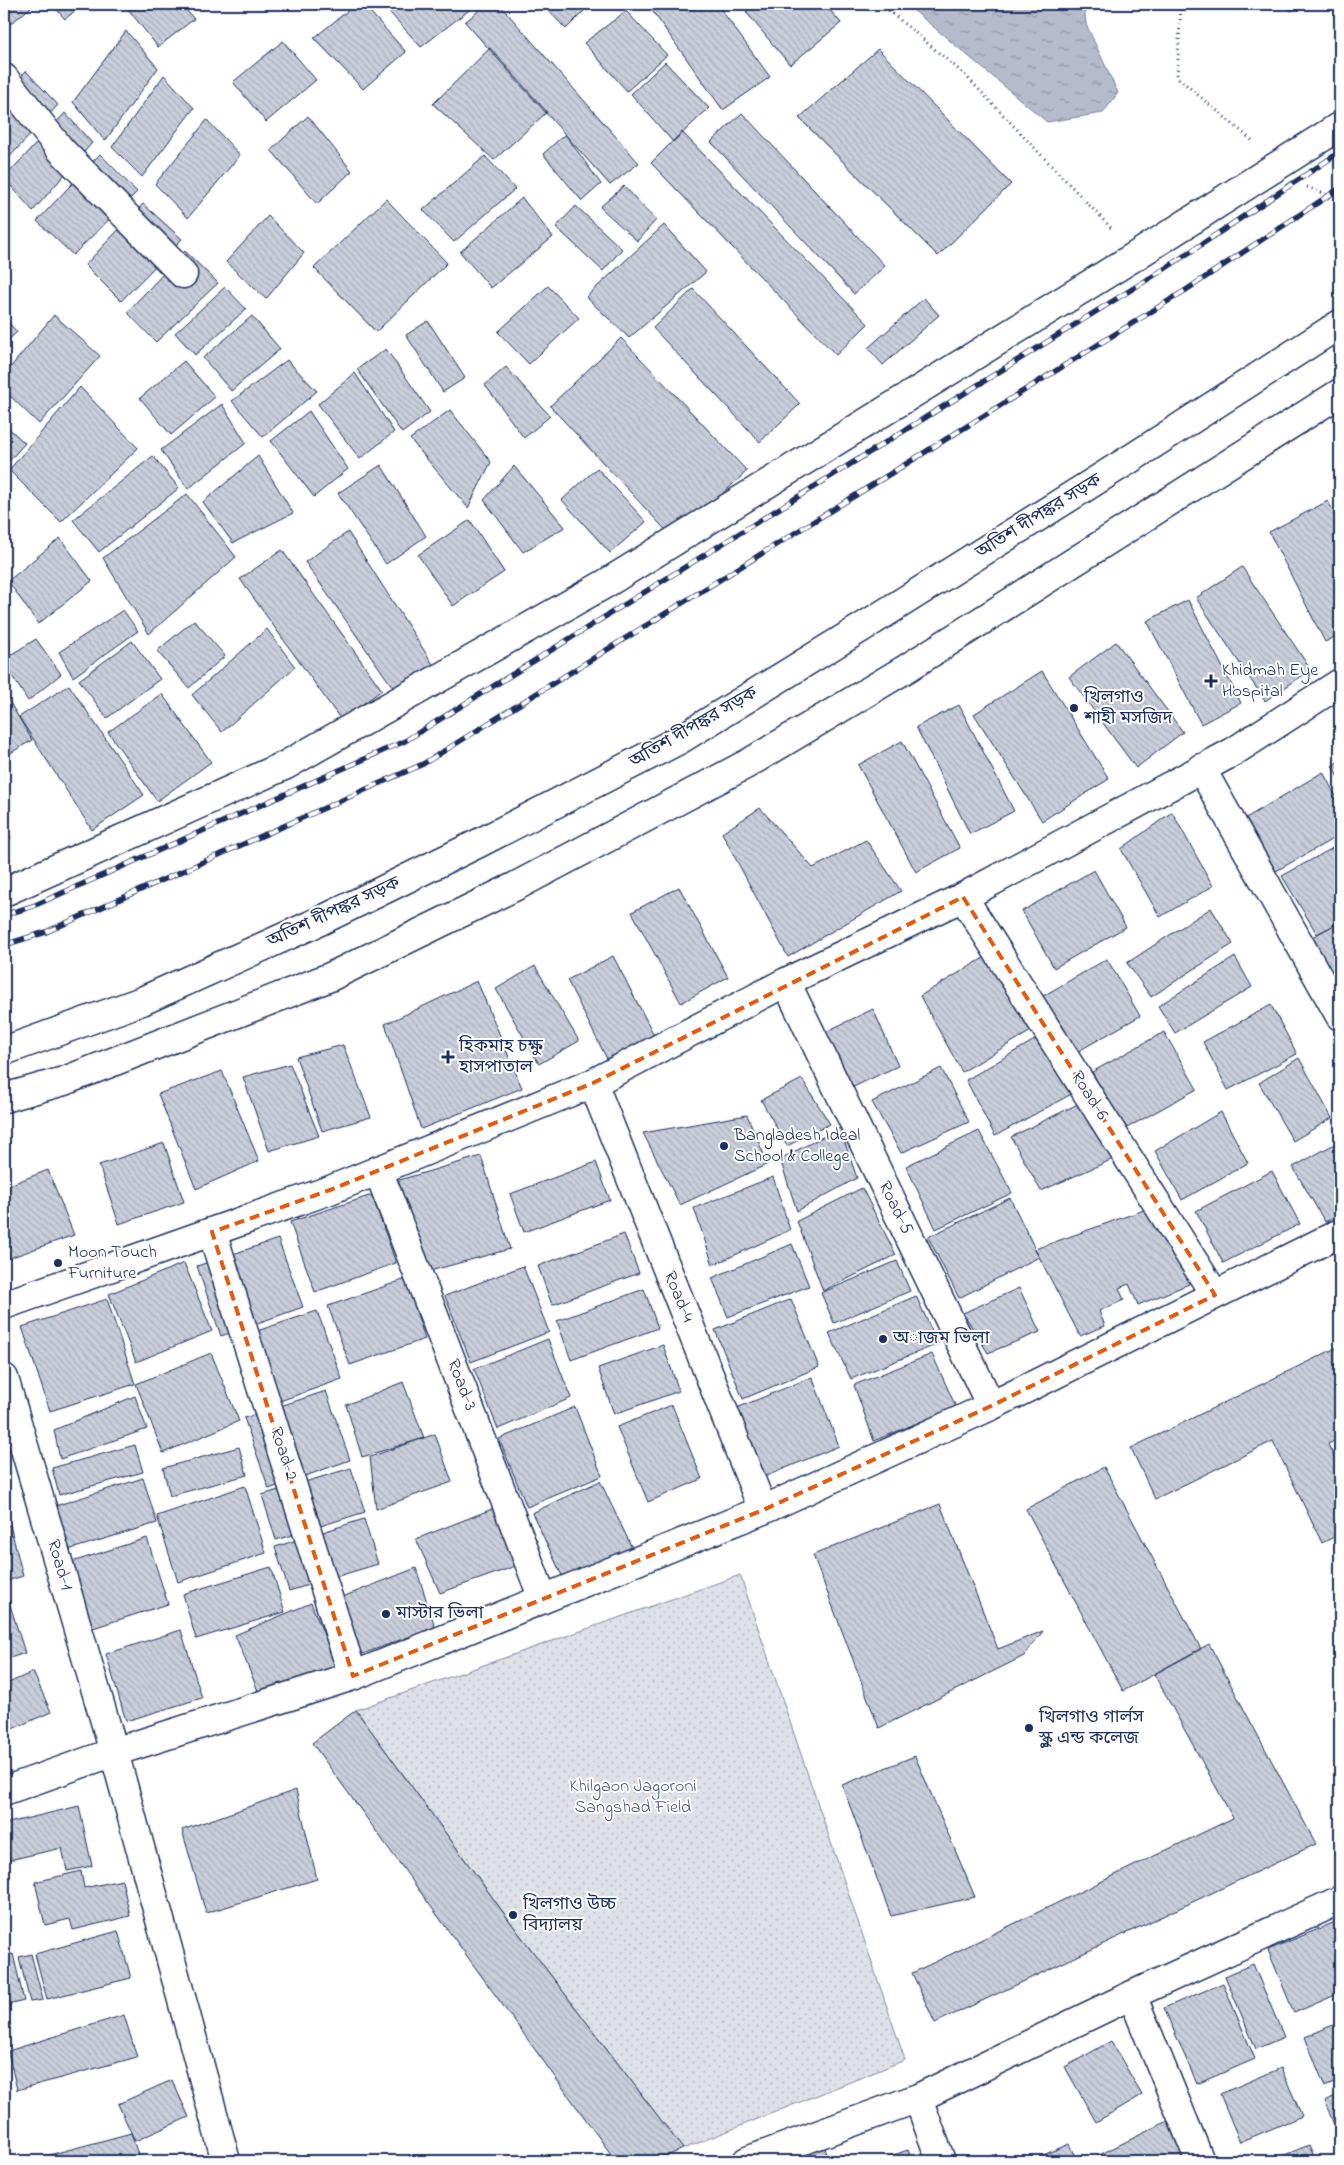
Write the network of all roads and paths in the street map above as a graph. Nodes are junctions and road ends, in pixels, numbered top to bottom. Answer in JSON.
{"nodes":[{"id":1,"x":881,"y":4,"type":"edge"},
{"id":2,"x":1181,"y":4,"type":"edge"},
{"id":3,"x":4,"y":78,"type":"edge"},
{"id":4,"x":1340,"y":126,"type":"edge"},
{"id":5,"x":1280,"y":164,"type":"junction"},
{"id":6,"x":1137,"y":255,"type":"junction"},
{"id":7,"x":183,"y":274,"type":"dead end"},
{"id":8,"x":1340,"y":324,"type":"edge"},
{"id":9,"x":1340,"y":393,"type":"edge"},
{"id":10,"x":1340,"y":683,"type":"edge"},
{"id":11,"x":1200,"y":768,"type":"junction"},
{"id":12,"x":4,"y":892,"type":"edge"},
{"id":13,"x":963,"y":897,"type":"junction"},
{"id":14,"x":786,"y":982,"type":"junction"},
{"id":15,"x":1340,"y":1016,"type":"edge"},
{"id":16,"x":4,"y":1051,"type":"edge"},
{"id":17,"x":593,"y":1083,"type":"junction"},
{"id":18,"x":4,"y":1098,"type":"edge"},
{"id":19,"x":378,"y":1170,"type":"junction"},
{"id":20,"x":212,"y":1232,"type":"junction"},
{"id":21,"x":1340,"y":1233,"type":"edge"},
{"id":22,"x":1215,"y":1295,"type":"junction"},
{"id":23,"x":4,"y":1304,"type":"edge"},
{"id":24,"x":4,"y":1378,"type":"edge"},
{"id":25,"x":991,"y":1406,"type":"junction"},
{"id":26,"x":763,"y":1510,"type":"junction"},
{"id":27,"x":543,"y":1599,"type":"junction"},
{"id":28,"x":353,"y":1676,"type":"junction"},
{"id":29,"x":114,"y":1752,"type":"junction"},
{"id":30,"x":4,"y":1791,"type":"edge"},
{"id":31,"x":1340,"y":1900,"type":"edge"},
{"id":32,"x":1132,"y":1995,"type":"junction"},
{"id":33,"x":918,"y":2098,"type":"junction"},
{"id":34,"x":226,"y":2161,"type":"edge"},
{"id":35,"x":747,"y":2161,"type":"edge"},
{"id":36,"x":941,"y":2161,"type":"edge"},
{"id":37,"x":1200,"y":2161,"type":"edge"}],
"edges":[{"from":1,"to":6,"type":"path"},
{"from":2,"to":5,"type":"path"},
{"from":3,"to":7,"type":"street"},
{"from":4,"to":5,"type":"street"},
{"from":5,"to":6,"type":"street"},
{"from":6,"to":12,"type":"street"},
{"from":8,"to":16,"type":"street","name":"অতিশ দীপঙ্কর সড়ক"},
{"from":9,"to":18,"type":"street"},
{"from":10,"to":11,"type":"street"},
{"from":11,"to":13,"type":"street"},
{"from":11,"to":15,"type":"street"},
{"from":13,"to":14,"type":"street"},
{"from":13,"to":22,"type":"street","name":"Road-6"},
{"from":14,"to":17,"type":"street"},
{"from":14,"to":25,"type":"street","name":"Road-5"},
{"from":17,"to":19,"type":"street"},
{"from":17,"to":26,"type":"street","name":"Road-4"},
{"from":19,"to":20,"type":"street"},
{"from":19,"to":27,"type":"street","name":"Road-3"},
{"from":20,"to":23,"type":"street"},
{"from":20,"to":28,"type":"street","name":"Road-2"},
{"from":21,"to":22,"type":"street"},
{"from":22,"to":25,"type":"street"},
{"from":24,"to":29,"type":"street","name":"Road-1"},
{"from":25,"to":26,"type":"street"},
{"from":26,"to":27,"type":"street"},
{"from":27,"to":28,"type":"street"},
{"from":28,"to":29,"type":"street"},
{"from":29,"to":30,"type":"street"},
{"from":29,"to":34,"type":"street","name":"Road-1"},
{"from":31,"to":32,"type":"street"},
{"from":32,"to":33,"type":"street"},
{"from":32,"to":37,"type":"street"},
{"from":33,"to":35,"type":"street"},
{"from":33,"to":36,"type":"street"}]}
